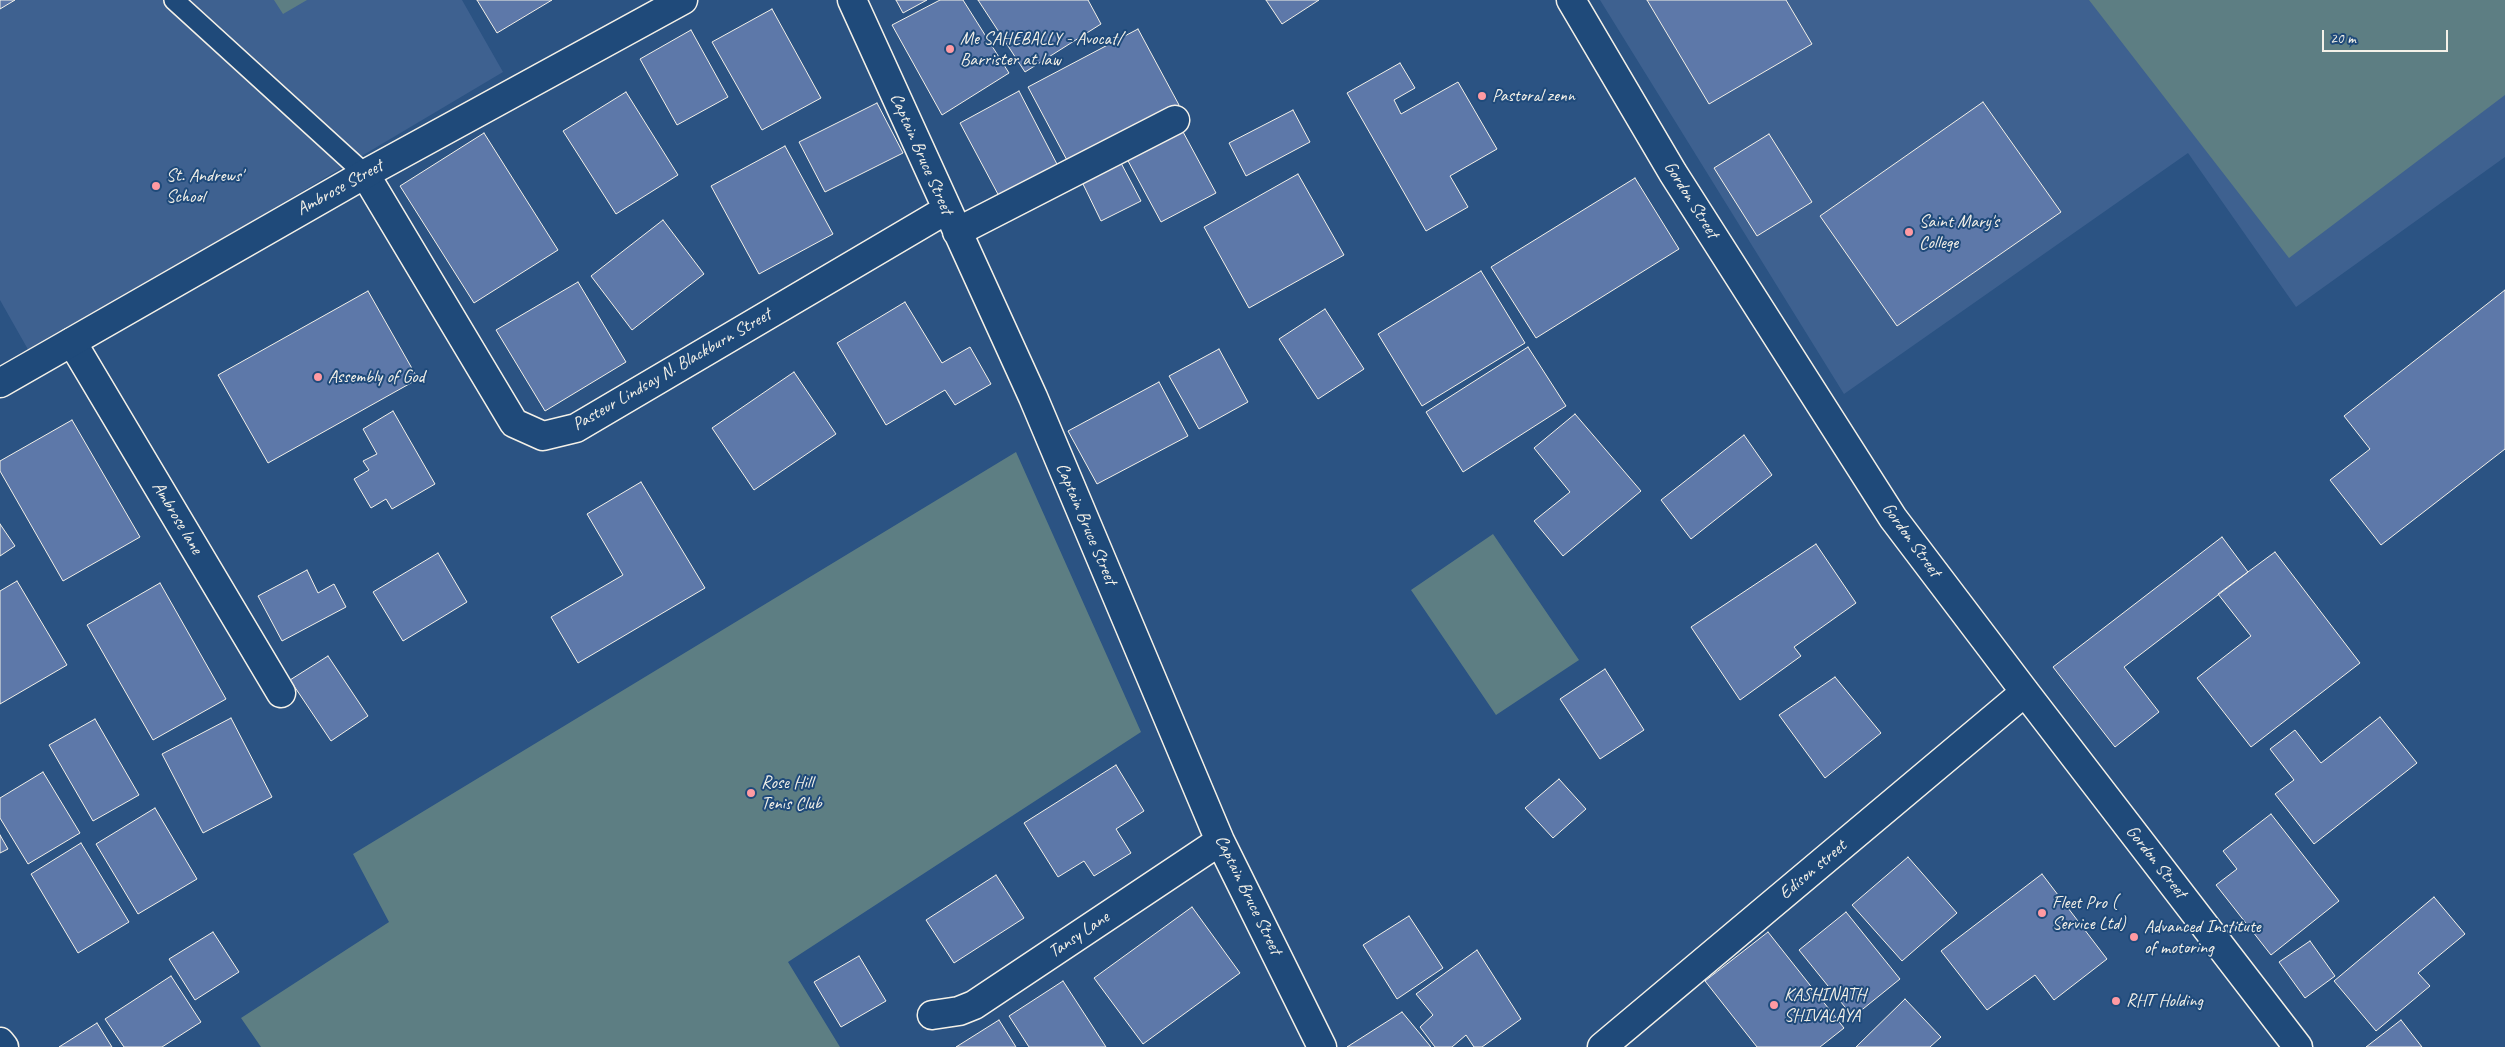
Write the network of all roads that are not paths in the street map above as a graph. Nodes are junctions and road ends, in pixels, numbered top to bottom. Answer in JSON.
{"nodes":[{"id":1,"x":174,"y":0,"type":"edge"},
{"id":2,"x":683,"y":0,"type":"edge"},
{"id":3,"x":852,"y":0,"type":"edge"},
{"id":4,"x":1571,"y":0,"type":"edge"},
{"id":5,"x":1175,"y":120,"type":"dead end"},
{"id":6,"x":365,"y":174,"type":"junction"},
{"id":7,"x":952,"y":221,"type":"junction"},
{"id":8,"x":72,"y":342,"type":"junction"},
{"id":9,"x":0,"y":383,"type":"edge"},
{"id":10,"x":2024,"y":692,"type":"junction"},
{"id":11,"x":281,"y":693,"type":"dead end"},
{"id":12,"x":1220,"y":841,"type":"junction"},
{"id":13,"x":932,"y":1015,"type":"dead end"},
{"id":14,"x":0,"y":1042,"type":"edge"},
{"id":15,"x":4,"y":1047,"type":"edge"},
{"id":16,"x":1322,"y":1047,"type":"edge"},
{"id":17,"x":1602,"y":1047,"type":"edge"},
{"id":18,"x":2298,"y":1047,"type":"edge"}],
"edges":[{"from":1,"to":6,"type":"lane"},
{"from":2,"to":6,"type":"street","name":"Ambrose Street"},
{"from":3,"to":7,"type":"street","name":"Captain Bruce Street"},
{"from":4,"to":10,"type":"street","name":"Gordon Street"},
{"from":5,"to":7,"type":"street","name":"Pasteur Lindsay N. Blackburn Street"},
{"from":6,"to":7,"type":"street","name":"Pasteur Lindsay N. Blackburn Street"},
{"from":6,"to":8,"type":"street","name":"Ambrose Street"},
{"from":7,"to":12,"type":"street","name":"Captain Bruce Street"},
{"from":8,"to":9,"type":"street","name":"Ambrose Street"},
{"from":8,"to":11,"type":"street","name":"Ambrose lane"},
{"from":10,"to":17,"type":"street","name":"Edison street"},
{"from":10,"to":18,"type":"street","name":"Gordon Street"},
{"from":12,"to":13,"type":"street","name":"Tansy Lane"},
{"from":12,"to":16,"type":"street","name":"Captain Bruce Street"},
{"from":14,"to":15,"type":"street"}]}
